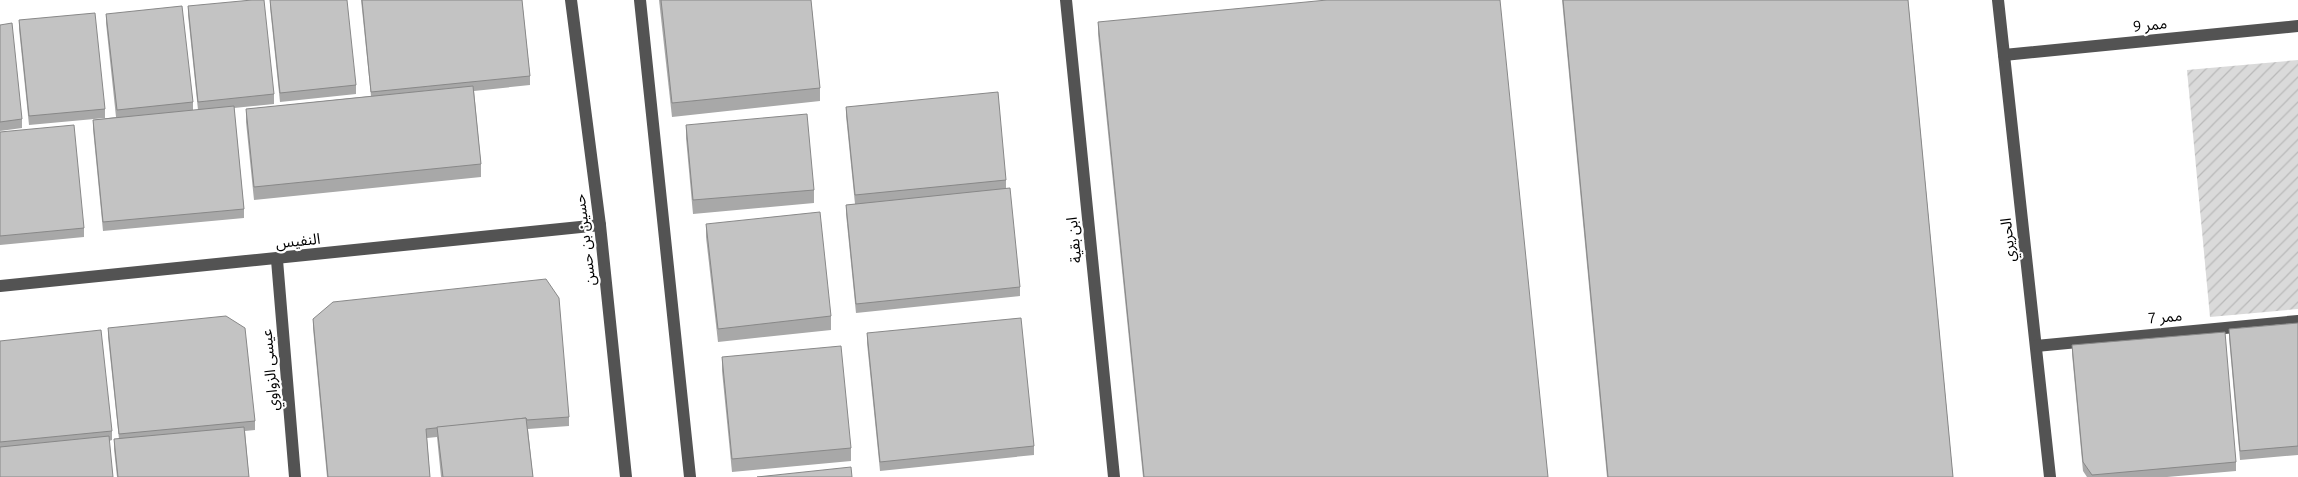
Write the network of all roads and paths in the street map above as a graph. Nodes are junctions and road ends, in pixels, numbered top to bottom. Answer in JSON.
{"nodes":[{"id":1,"x":571,"y":0,"type":"edge"},
{"id":2,"x":640,"y":0,"type":"edge"},
{"id":3,"x":1066,"y":0,"type":"edge"},
{"id":4,"x":1998,"y":0,"type":"edge"},
{"id":5,"x":2298,"y":26,"type":"edge"},
{"id":6,"x":2004,"y":55,"type":"junction"},
{"id":7,"x":600,"y":225,"type":"junction"},
{"id":8,"x":277,"y":260,"type":"junction"},
{"id":9,"x":0,"y":286,"type":"edge"},
{"id":10,"x":2298,"y":321,"type":"edge"},
{"id":11,"x":2036,"y":346,"type":"junction"},
{"id":12,"x":295,"y":477,"type":"edge"},
{"id":13,"x":626,"y":477,"type":"edge"},
{"id":14,"x":690,"y":477,"type":"edge"},
{"id":15,"x":1114,"y":477,"type":"edge"},
{"id":16,"x":2050,"y":477,"type":"edge"}],
"edges":[{"from":1,"to":7,"type":"street","name":"حسين بن حسن"},
{"from":2,"to":14,"type":"street"},
{"from":3,"to":15,"type":"street","name":"ابن بقية"},
{"from":4,"to":6,"type":"street","name":"الحريري"},
{"from":5,"to":6,"type":"street","name":"ممر 9"},
{"from":6,"to":11,"type":"street","name":"الحريري"},
{"from":7,"to":8,"type":"street","name":"النفيس"},
{"from":7,"to":13,"type":"street","name":"حسين بن حسن"},
{"from":8,"to":9,"type":"street","name":"النفيس"},
{"from":8,"to":12,"type":"street","name":"عيسى الزواوي"},
{"from":10,"to":11,"type":"street","name":"ممر 7"},
{"from":11,"to":16,"type":"street","name":"الحريري"}]}
